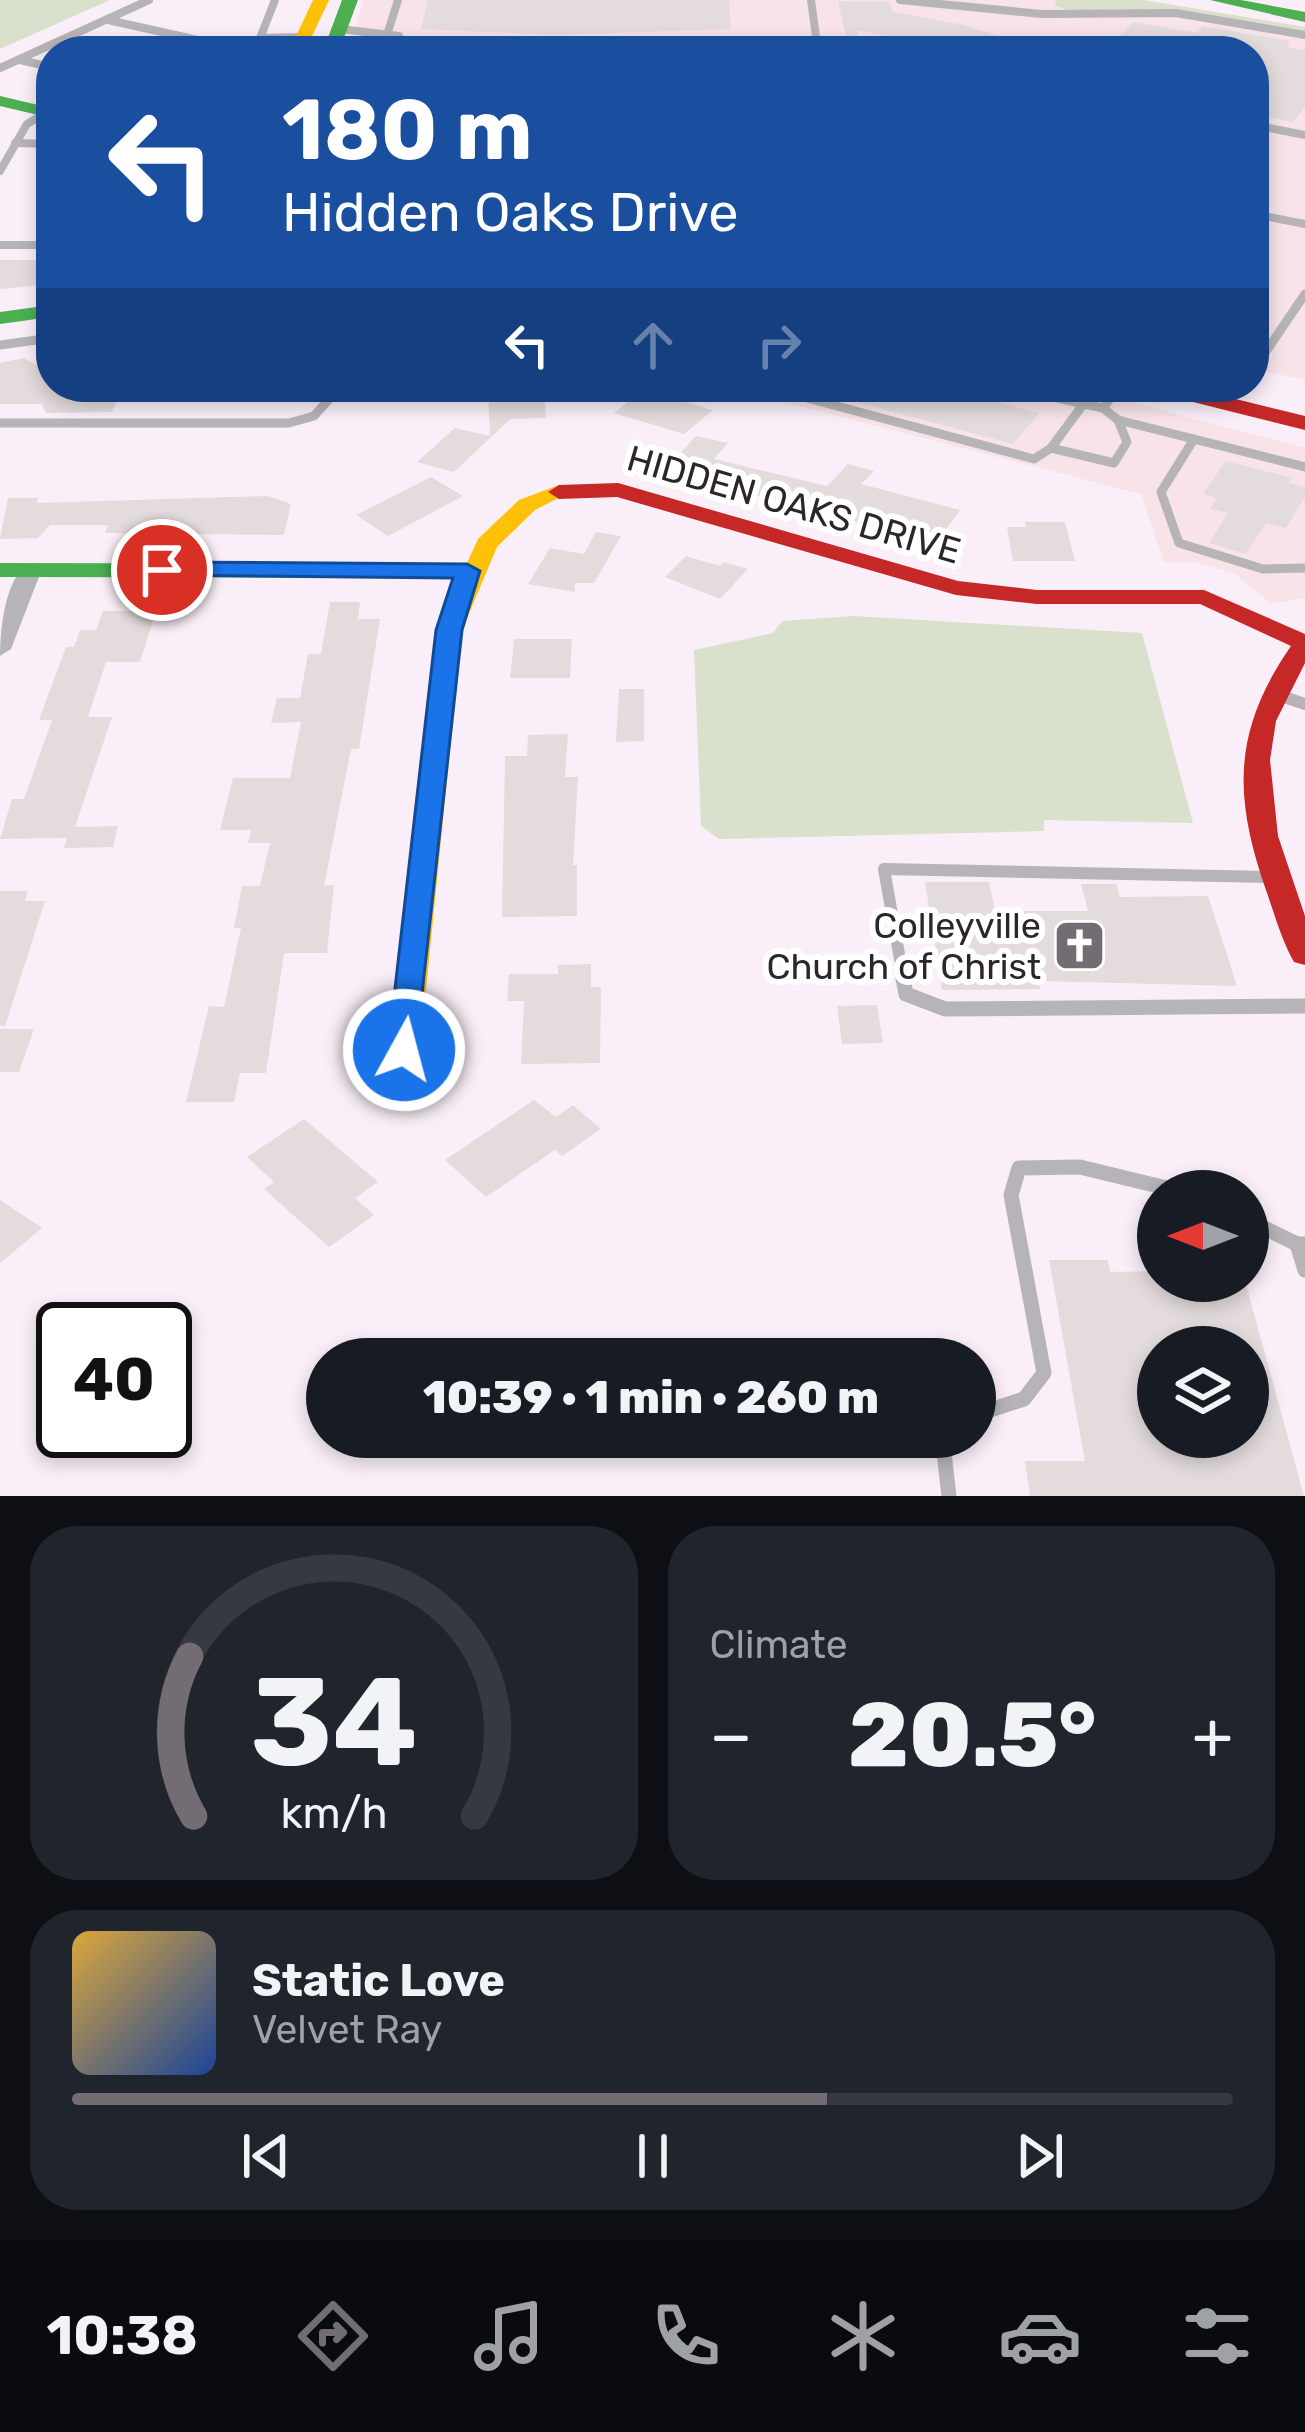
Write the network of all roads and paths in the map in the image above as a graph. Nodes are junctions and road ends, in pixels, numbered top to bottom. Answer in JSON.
{"nodes":[{"id":1,"x":149,"y":0,"type":"edge"},
{"id":2,"x":274,"y":0,"type":"edge"},
{"id":3,"x":350,"y":0,"type":"edge"},
{"id":4,"x":398,"y":0,"type":"edge"},
{"id":5,"x":811,"y":0,"type":"edge"},
{"id":6,"x":900,"y":0,"type":"edge"},
{"id":7,"x":1038,"y":0,"type":"edge"},
{"id":8,"x":1050,"y":0,"type":"edge"},
{"id":9,"x":1218,"y":0,"type":"edge"},
{"id":10,"x":1042,"y":14,"type":"junction"},
{"id":11,"x":1305,"y":17,"type":"edge"},
{"id":12,"x":107,"y":19,"type":"junction"},
{"id":13,"x":321,"y":32,"type":"edge"},
{"id":14,"x":386,"y":34,"type":"junction"},
{"id":15,"x":1305,"y":35,"type":"edge"},
{"id":16,"x":75,"y":36,"type":"edge"},
{"id":17,"x":184,"y":36,"type":"edge"},
{"id":18,"x":261,"y":36,"type":"edge"},
{"id":19,"x":280,"y":36,"type":"edge"},
{"id":20,"x":364,"y":36,"type":"edge"},
{"id":21,"x":395,"y":36,"type":"edge"},
{"id":22,"x":816,"y":36,"type":"edge"},
{"id":23,"x":0,"y":68,"type":"edge"},
{"id":24,"x":10,"y":70,"type":"edge"},
{"id":25,"x":36,"y":93,"type":"edge"},
{"id":26,"x":0,"y":101,"type":"edge"},
{"id":27,"x":36,"y":105,"type":"edge"},
{"id":28,"x":36,"y":117,"type":"edge"},
{"id":29,"x":1269,"y":128,"type":"edge"},
{"id":30,"x":1305,"y":135,"type":"edge"},
{"id":31,"x":15,"y":143,"type":"junction"},
{"id":32,"x":36,"y":144,"type":"edge"},
{"id":33,"x":0,"y":171,"type":"edge"},
{"id":34,"x":1269,"y":217,"type":"edge"},
{"id":35,"x":1305,"y":224,"type":"edge"},
{"id":36,"x":0,"y":245,"type":"edge"},
{"id":37,"x":36,"y":245,"type":"edge"},
{"id":38,"x":1305,"y":294,"type":"edge"},
{"id":39,"x":36,"y":305,"type":"edge"},
{"id":40,"x":36,"y":314,"type":"edge"},
{"id":41,"x":1,"y":321,"type":"edge"},
{"id":42,"x":36,"y":333,"type":"edge"},
{"id":43,"x":1269,"y":339,"type":"edge"},
{"id":44,"x":1269,"y":388,"type":"edge"},
{"id":45,"x":1305,"y":397,"type":"edge"},
{"id":46,"x":327,"y":402,"type":"edge"},
{"id":47,"x":822,"y":402,"type":"edge"},
{"id":48,"x":1066,"y":402,"type":"edge"},
{"id":49,"x":1107,"y":402,"type":"edge"},
{"id":50,"x":1221,"y":402,"type":"edge"},
{"id":51,"x":1082,"y":406,"type":"junction"},
{"id":52,"x":1102,"y":408,"type":"junction"},
{"id":53,"x":1118,"y":420,"type":"junction"},
{"id":54,"x":0,"y":423,"type":"edge"},
{"id":55,"x":1305,"y":423,"type":"edge"},
{"id":56,"x":1194,"y":439,"type":"junction"},
{"id":57,"x":1051,"y":448,"type":"junction"},
{"id":58,"x":1305,"y":467,"type":"edge"},
{"id":59,"x":1305,"y":568,"type":"edge"},
{"id":60,"x":0,"y":569,"type":"edge"},
{"id":61,"x":32,"y":569,"type":"junction"},
{"id":62,"x":467,"y":571,"type":"junction"},
{"id":63,"x":1305,"y":644,"type":"edge"},
{"id":64,"x":0,"y":649,"type":"edge"},
{"id":65,"x":1305,"y":675,"type":"edge"},
{"id":66,"x":1278,"y":692,"type":"junction"},
{"id":67,"x":1305,"y":704,"type":"edge"},
{"id":68,"x":1275,"y":877,"type":"junction"},
{"id":69,"x":1298,"y":915,"type":"edge"},
{"id":70,"x":1305,"y":955,"type":"edge"},
{"id":71,"x":1305,"y":1006,"type":"edge"},
{"id":72,"x":404,"y":1050,"type":"dead end"},
{"id":73,"x":1137,"y":1178,"type":"edge"},
{"id":74,"x":1269,"y":1230,"type":"edge"},
{"id":75,"x":1301,"y":1244,"type":"edge"},
{"id":76,"x":1305,"y":1270,"type":"edge"},
{"id":77,"x":996,"y":1409,"type":"edge"},
{"id":78,"x":945,"y":1458,"type":"edge"},
{"id":79,"x":949,"y":1496,"type":"edge"}],
"edges":[{"from":1,"to":12,"type":"lane"},
{"from":2,"to":18,"type":"lane"},
{"from":3,"to":13,"type":"street"},
{"from":4,"to":14,"type":"lane"},
{"from":5,"to":22,"type":"lane"},
{"from":6,"to":10,"type":"lane"},
{"from":7,"to":10,"type":"lane"},
{"from":8,"to":10,"type":"lane"},
{"from":9,"to":11,"type":"street"},
{"from":10,"to":15,"type":"lane"},
{"from":12,"to":16,"type":"lane"},
{"from":12,"to":17,"type":"lane"},
{"from":13,"to":14,"type":"lane"},
{"from":13,"to":19,"type":"lane"},
{"from":13,"to":20,"type":"lane"},
{"from":14,"to":21,"type":"lane"},
{"from":23,"to":24,"type":"lane"},
{"from":24,"to":25,"type":"street"},
{"from":26,"to":27,"type":"street"},
{"from":28,"to":31,"type":"lane"},
{"from":29,"to":30,"type":"lane"},
{"from":31,"to":32,"type":"lane"},
{"from":31,"to":33,"type":"lane"},
{"from":34,"to":35,"type":"lane"},
{"from":36,"to":37,"type":"lane"},
{"from":38,"to":43,"type":"lane"},
{"from":39,"to":41,"type":"street"},
{"from":40,"to":41,"type":"street"},
{"from":41,"to":42,"type":"lane"},
{"from":44,"to":45,"type":"street"},
{"from":46,"to":54,"type":"lane"},
{"from":47,"to":57,"type":"lane"},
{"from":48,"to":51,"type":"lane"},
{"from":49,"to":52,"type":"lane"},
{"from":50,"to":55,"type":"street"},
{"from":51,"to":52,"type":"lane"},
{"from":51,"to":57,"type":"lane"},
{"from":52,"to":53,"type":"lane"},
{"from":53,"to":56,"type":"lane"},
{"from":53,"to":57,"type":"lane"},
{"from":56,"to":58,"type":"lane"},
{"from":56,"to":59,"type":"lane"},
{"from":60,"to":61,"type":"street"},
{"from":61,"to":62,"type":"street"},
{"from":61,"to":64,"type":"street"},
{"from":62,"to":63,"type":"street","name":"HIDDEN OAKS DRIVE"},
{"from":62,"to":72,"type":"street"},
{"from":63,"to":66,"type":"street"},
{"from":65,"to":66,"type":"street"},
{"from":66,"to":67,"type":"lane"},
{"from":66,"to":68,"type":"street"},
{"from":68,"to":69,"type":"street"},
{"from":68,"to":71,"type":"lane"},
{"from":69,"to":70,"type":"street"},
{"from":73,"to":77,"type":"lane"},
{"from":74,"to":75,"type":"lane"},
{"from":75,"to":76,"type":"lane"},
{"from":78,"to":79,"type":"lane"}]}
